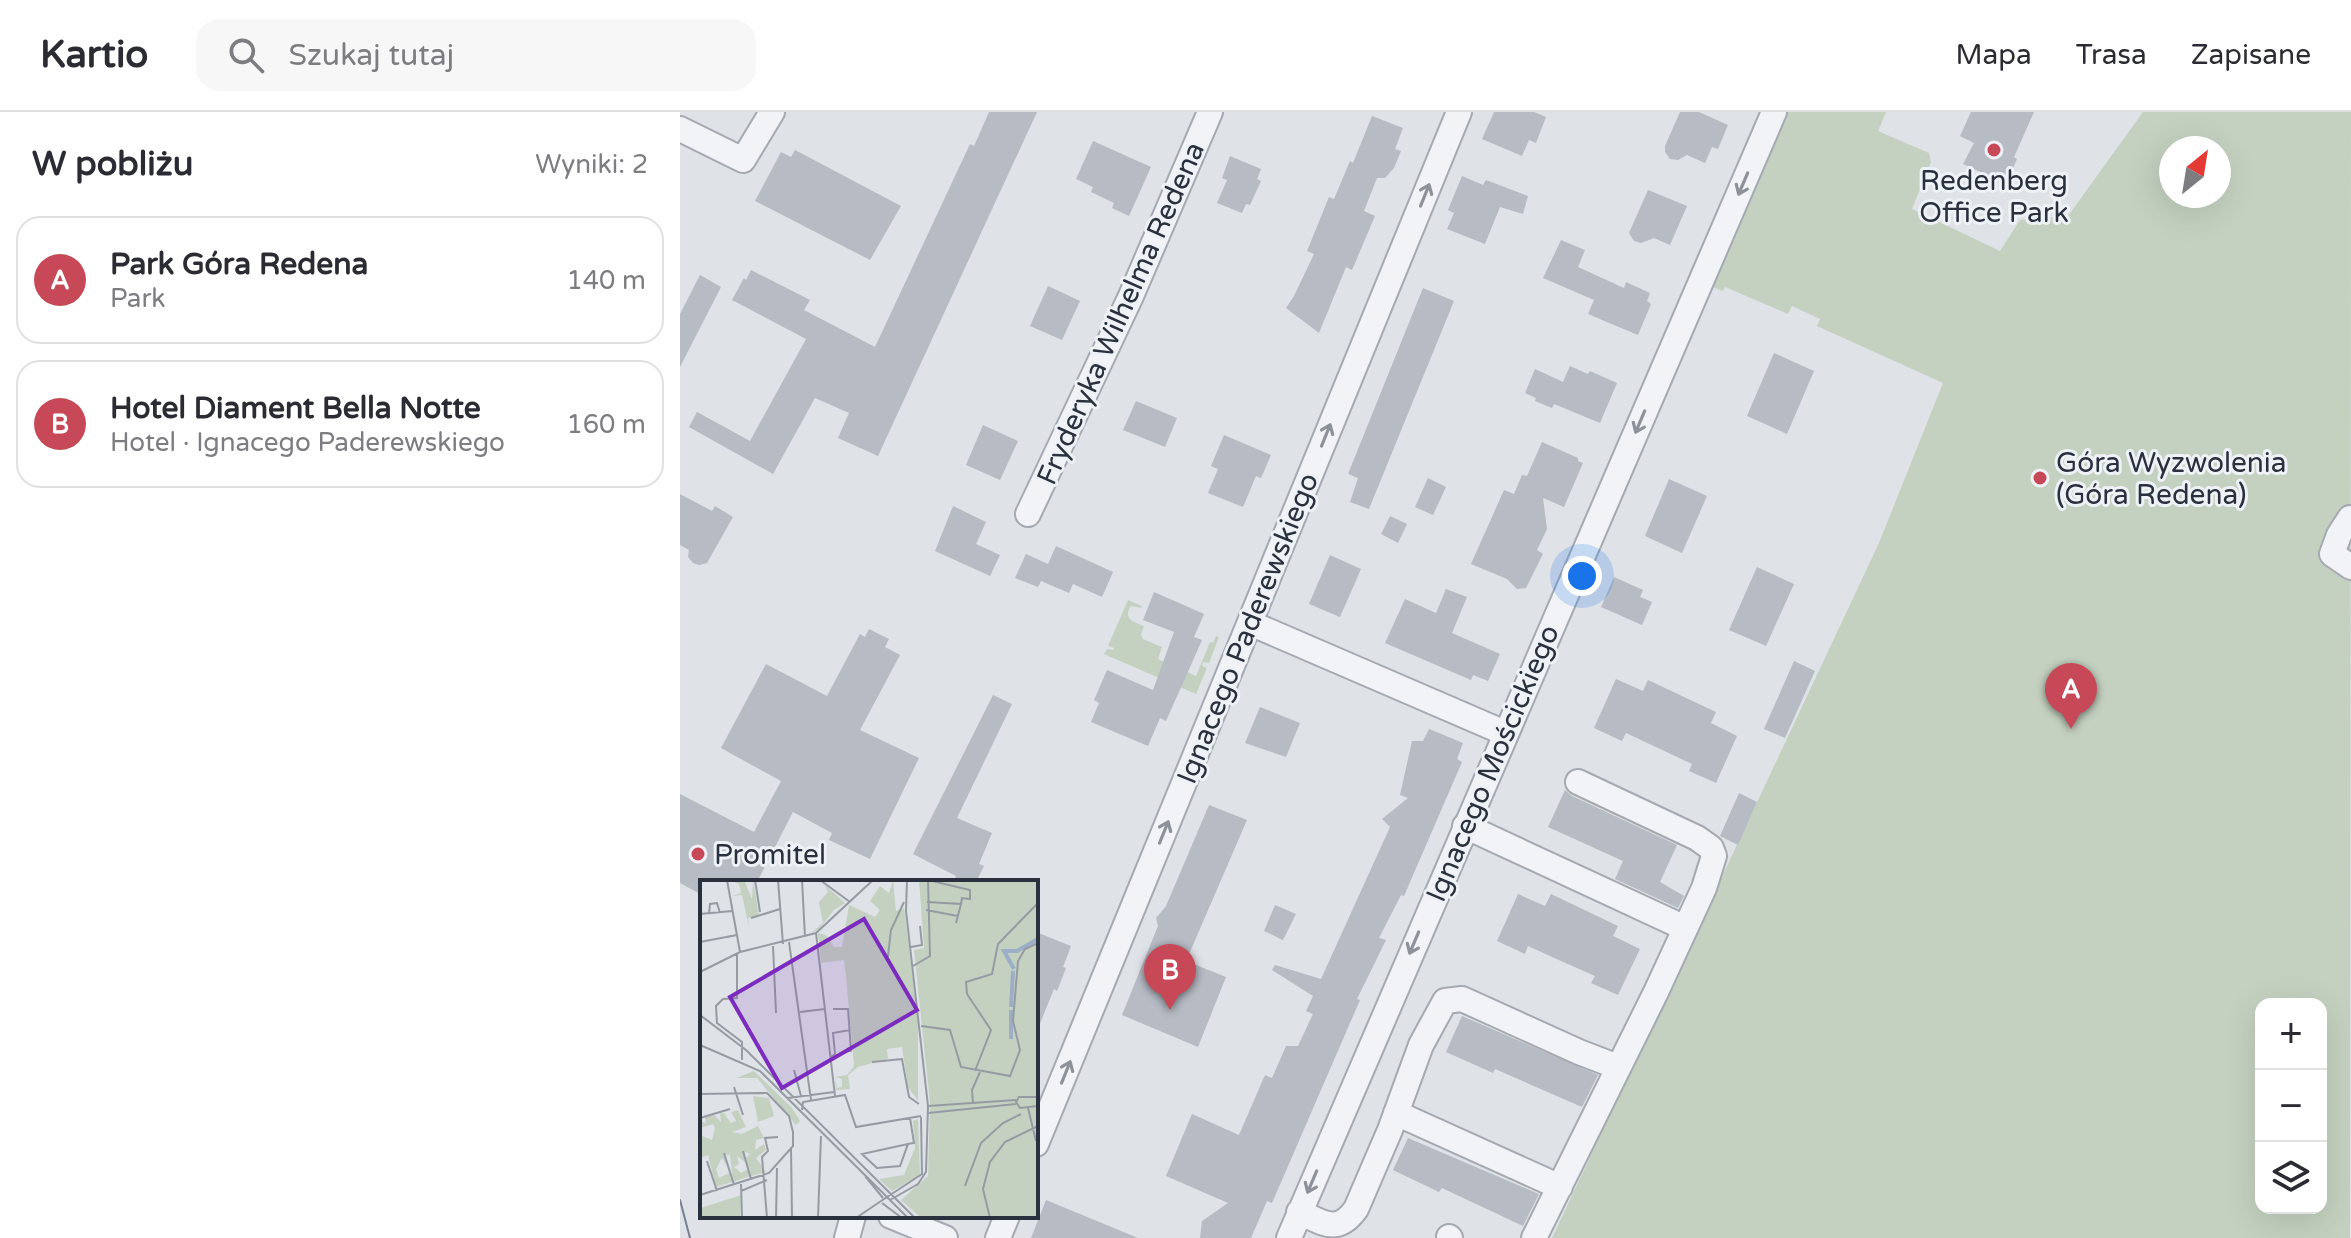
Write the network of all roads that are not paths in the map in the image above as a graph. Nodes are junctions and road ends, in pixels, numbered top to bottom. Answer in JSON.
{"nodes":[{"id":1,"x":772,"y":112,"type":"edge"},
{"id":2,"x":1210,"y":112,"type":"edge"},
{"id":3,"x":1459,"y":112,"type":"edge"},
{"id":4,"x":1774,"y":112,"type":"edge"},
{"id":5,"x":680,"y":129,"type":"edge"},
{"id":6,"x":1028,"y":514,"type":"dead end"},
{"id":7,"x":2350,"y":518,"type":"edge"},
{"id":8,"x":2351,"y":567,"type":"edge"},
{"id":9,"x":1250,"y":623,"type":"junction"},
{"id":10,"x":1505,"y":733,"type":"junction"},
{"id":11,"x":1578,"y":782,"type":"dead end"},
{"id":12,"x":1465,"y":826,"type":"junction"},
{"id":13,"x":1685,"y":928,"type":"junction"},
{"id":14,"x":1618,"y":1067,"type":"junction"},
{"id":15,"x":1396,"y":1113,"type":"junction"},
{"id":16,"x":1038,"y":1139,"type":"edge"},
{"id":17,"x":1560,"y":1187,"type":"junction"},
{"id":18,"x":1299,"y":1212,"type":"junction"},
{"id":19,"x":852,"y":1218,"type":"edge"},
{"id":20,"x":896,"y":1218,"type":"edge"},
{"id":21,"x":1006,"y":1218,"type":"edge"},
{"id":22,"x":847,"y":1238,"type":"edge"},
{"id":23,"x":945,"y":1238,"type":"edge"},
{"id":24,"x":998,"y":1238,"type":"edge"},
{"id":25,"x":1289,"y":1238,"type":"edge"},
{"id":26,"x":1534,"y":1238,"type":"edge"}],
"edges":[{"from":1,"to":5,"type":"street"},
{"from":2,"to":6,"type":"street","name":"Fryderyka Wilhelma Redena"},
{"from":9,"to":3,"type":"street","name":"Ignacego Paderewskiego","one_way":true},
{"from":4,"to":10,"type":"street","name":"Ignacego Mościckiego","one_way":true},
{"from":7,"to":8,"type":"street"},
{"from":9,"to":10,"type":"street"},
{"from":16,"to":9,"type":"street","name":"Ignacego Paderewskiego","one_way":true},
{"from":10,"to":12,"type":"street","name":"Ignacego Mościckiego"},
{"from":11,"to":13,"type":"street"},
{"from":12,"to":13,"type":"street"},
{"from":12,"to":18,"type":"street","name":"Ignacego Mościckiego","one_way":true},
{"from":13,"to":14,"type":"street"},
{"from":14,"to":15,"type":"street"},
{"from":14,"to":17,"type":"street"},
{"from":15,"to":17,"type":"street"},
{"from":15,"to":18,"type":"street"},
{"from":17,"to":26,"type":"street"},
{"from":18,"to":25,"type":"street","name":"Ignacego Mościckiego"},
{"from":19,"to":22,"type":"street"},
{"from":20,"to":23,"type":"street"},
{"from":21,"to":24,"type":"street"}]}
